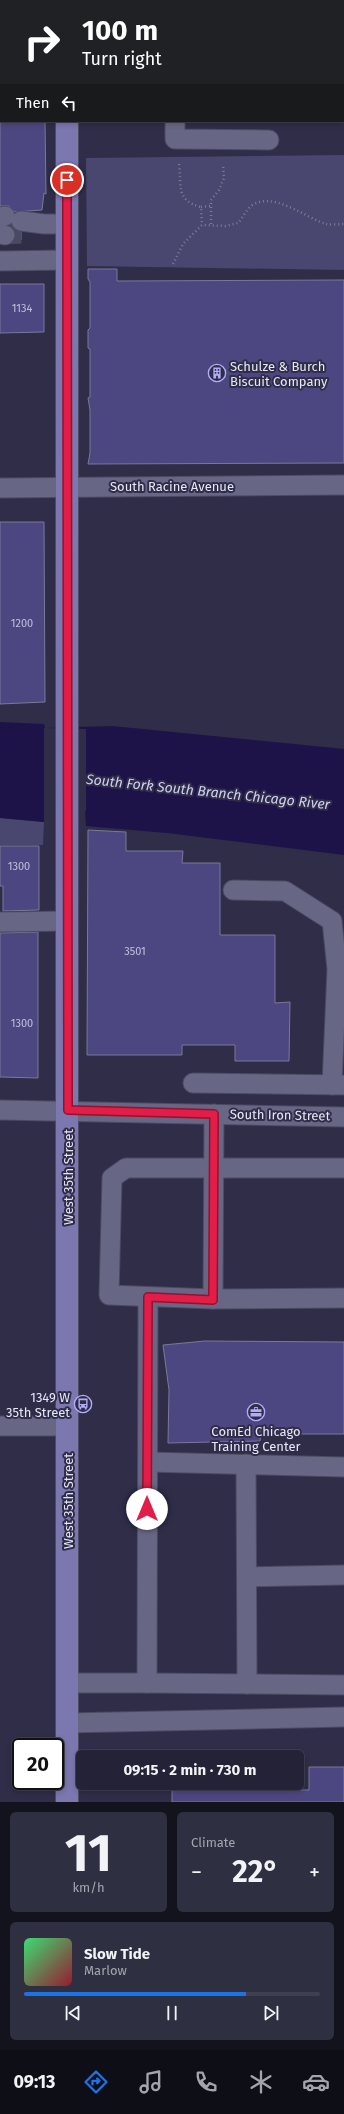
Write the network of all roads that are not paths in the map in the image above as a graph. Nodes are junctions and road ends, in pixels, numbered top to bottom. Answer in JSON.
{"nodes":[{"id":1,"x":67,"y":122,"type":"edge"},
{"id":2,"x":175,"y":122,"type":"edge"},
{"id":3,"x":269,"y":140,"type":"dead end"},
{"id":4,"x":67,"y":224,"type":"junction"},
{"id":5,"x":9,"y":226,"type":"tunnel mouth"},
{"id":6,"x":67,"y":260,"type":"junction"},
{"id":7,"x":0,"y":261,"type":"edge"},
{"id":8,"x":344,"y":485,"type":"edge"},
{"id":9,"x":67,"y":487,"type":"junction"},
{"id":10,"x":0,"y":488,"type":"edge"},
{"id":11,"x":233,"y":890,"type":"dead end"},
{"id":12,"x":68,"y":921,"type":"junction"},
{"id":13,"x":338,"y":921,"type":"edge"},
{"id":14,"x":0,"y":922,"type":"edge"},
{"id":15,"x":193,"y":1083,"type":"dead end"},
{"id":16,"x":338,"y":1085,"type":"edge"},
{"id":17,"x":0,"y":1110,"type":"edge"},
{"id":18,"x":68,"y":1110,"type":"junction"},
{"id":19,"x":214,"y":1114,"type":"junction"},
{"id":20,"x":344,"y":1117,"type":"edge"},
{"id":21,"x":214,"y":1167,"type":"junction"},
{"id":22,"x":344,"y":1168,"type":"edge"},
{"id":23,"x":148,"y":1297,"type":"junction"},
{"id":24,"x":344,"y":1298,"type":"edge"},
{"id":25,"x":213,"y":1300,"type":"junction"},
{"id":26,"x":0,"y":1426,"type":"edge"},
{"id":27,"x":68,"y":1426,"type":"junction"},
{"id":28,"x":148,"y":1462,"type":"junction"},
{"id":29,"x":246,"y":1464,"type":"junction"},
{"id":30,"x":344,"y":1467,"type":"edge"},
{"id":31,"x":344,"y":1575,"type":"edge"},
{"id":32,"x":247,"y":1577,"type":"junction"},
{"id":33,"x":67,"y":1683,"type":"junction"},
{"id":34,"x":147,"y":1684,"type":"junction"},
{"id":35,"x":247,"y":1684,"type":"junction"},
{"id":36,"x":344,"y":1685,"type":"edge"},
{"id":37,"x":344,"y":1716,"type":"edge"},
{"id":38,"x":67,"y":1722,"type":"junction"},
{"id":39,"x":67,"y":1802,"type":"edge"}],
"edges":[{"from":1,"to":4,"type":"main road","name":"West 35th Street"},
{"from":2,"to":3,"type":"street"},
{"from":4,"to":5,"type":"street"},
{"from":4,"to":6,"type":"main road","name":"West 35th Street"},
{"from":6,"to":7,"type":"street"},
{"from":6,"to":9,"type":"main road","name":"West 35th Street"},
{"from":8,"to":9,"type":"street","name":"South Racine Avenue"},
{"from":9,"to":10,"type":"street","name":"South Racine Avenue"},
{"from":9,"to":12,"type":"main road","name":"West 35th Street"},
{"from":11,"to":13,"type":"street"},
{"from":12,"to":14,"type":"street"},
{"from":12,"to":18,"type":"main road","name":"West 35th Street"},
{"from":13,"to":16,"type":"street"},
{"from":15,"to":16,"type":"street"},
{"from":17,"to":18,"type":"street","name":"South Iron Street"},
{"from":18,"to":19,"type":"street","name":"South Iron Street"},
{"from":18,"to":27,"type":"main road","name":"West 35th Street"},
{"from":19,"to":20,"type":"street","name":"South Iron Street"},
{"from":19,"to":21,"type":"street"},
{"from":21,"to":22,"type":"street"},
{"from":21,"to":23,"type":"street"},
{"from":21,"to":25,"type":"street"},
{"from":23,"to":25,"type":"street"},
{"from":23,"to":28,"type":"street"},
{"from":24,"to":25,"type":"street"},
{"from":26,"to":27,"type":"street"},
{"from":27,"to":33,"type":"main road","name":"West 35th Street"},
{"from":28,"to":29,"type":"street"},
{"from":28,"to":34,"type":"street"},
{"from":29,"to":30,"type":"street"},
{"from":29,"to":32,"type":"street"},
{"from":31,"to":32,"type":"street"},
{"from":32,"to":35,"type":"street"},
{"from":33,"to":34,"type":"street"},
{"from":33,"to":38,"type":"main road","name":"West 35th Street"},
{"from":34,"to":35,"type":"street"},
{"from":35,"to":36,"type":"street"},
{"from":37,"to":38,"type":"street"},
{"from":38,"to":39,"type":"main road","name":"West 35th Street"}]}
